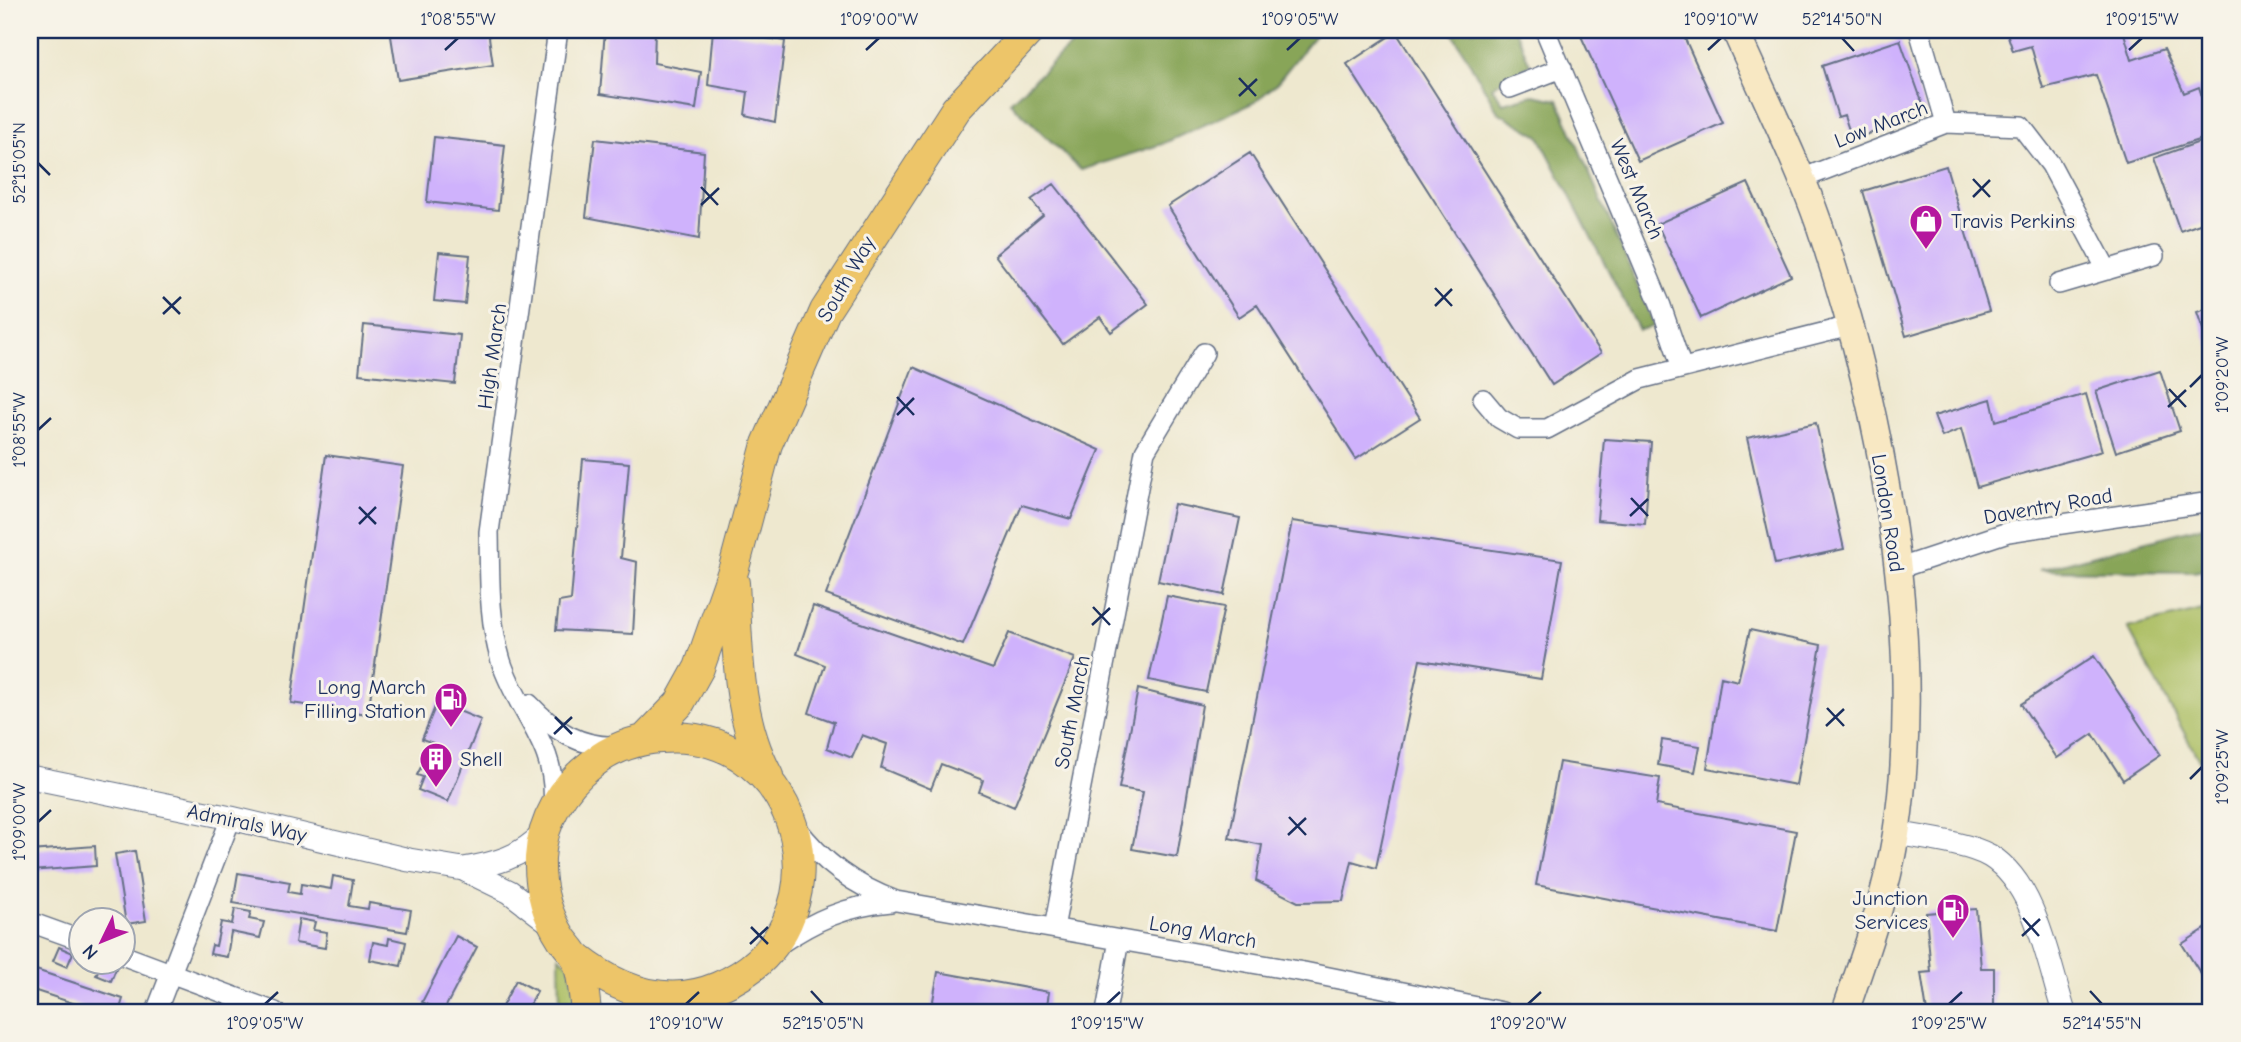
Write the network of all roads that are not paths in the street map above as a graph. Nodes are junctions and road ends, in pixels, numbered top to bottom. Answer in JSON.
{"nodes":[{"id":1,"x":558,"y":30,"type":"edge"},
{"id":2,"x":1031,"y":30,"type":"edge"},
{"id":3,"x":1545,"y":30,"type":"edge"},
{"id":4,"x":1735,"y":30,"type":"edge"},
{"id":5,"x":1919,"y":30,"type":"edge"},
{"id":6,"x":1562,"y":68,"type":"junction"},
{"id":7,"x":1510,"y":88,"type":"dead end"},
{"id":8,"x":1945,"y":123,"type":"junction"},
{"id":9,"x":1801,"y":179,"type":"junction"},
{"id":10,"x":2154,"y":256,"type":"dead end"},
{"id":11,"x":2107,"y":270,"type":"junction"},
{"id":12,"x":2059,"y":284,"type":"dead end"},
{"id":13,"x":1850,"y":326,"type":"junction"},
{"id":14,"x":1204,"y":353,"type":"dead end"},
{"id":15,"x":1682,"y":368,"type":"junction"},
{"id":16,"x":1483,"y":399,"type":"dead end"},
{"id":17,"x":2211,"y":502,"type":"edge"},
{"id":18,"x":734,"y":568,"type":"junction"},
{"id":19,"x":1897,"y":569,"type":"junction"},
{"id":20,"x":512,"y":686,"type":"junction"},
{"id":21,"x":634,"y":742,"type":"junction"},
{"id":22,"x":30,"y":777,"type":"edge"},
{"id":23,"x":777,"y":793,"type":"junction"},
{"id":24,"x":231,"y":818,"type":"junction"},
{"id":25,"x":549,"y":822,"type":"junction"},
{"id":26,"x":793,"y":823,"type":"junction"},
{"id":27,"x":1896,"y":832,"type":"junction"},
{"id":28,"x":463,"y":869,"type":"junction"},
{"id":29,"x":896,"y":901,"type":"junction"},
{"id":30,"x":30,"y":922,"type":"edge"},
{"id":31,"x":554,"y":925,"type":"junction"},
{"id":32,"x":1054,"y":928,"type":"junction"},
{"id":33,"x":66,"y":935,"type":"edge"},
{"id":34,"x":1119,"y":940,"type":"junction"},
{"id":35,"x":771,"y":950,"type":"junction"},
{"id":36,"x":576,"y":957,"type":"junction"},
{"id":37,"x":136,"y":960,"type":"edge"},
{"id":38,"x":173,"y":973,"type":"junction"},
{"id":39,"x":736,"y":980,"type":"junction"},
{"id":40,"x":156,"y":1012,"type":"edge"},
{"id":41,"x":275,"y":1012,"type":"edge"},
{"id":42,"x":586,"y":1012,"type":"edge"},
{"id":43,"x":695,"y":1012,"type":"edge"},
{"id":44,"x":1107,"y":1012,"type":"edge"},
{"id":45,"x":1502,"y":1012,"type":"edge"},
{"id":46,"x":1845,"y":1012,"type":"edge"},
{"id":47,"x":2064,"y":1012,"type":"edge"}],
"edges":[{"from":1,"to":20,"type":"street","name":"High March"},
{"from":2,"to":18,"type":"main road","name":"South Way"},
{"from":3,"to":6,"type":"street","name":"West March"},
{"from":4,"to":9,"type":"main road","name":"London Road"},
{"from":5,"to":8,"type":"street"},
{"from":6,"to":7,"type":"street"},
{"from":6,"to":15,"type":"street","name":"West March"},
{"from":8,"to":9,"type":"street","name":"Low March"},
{"from":8,"to":11,"type":"street","name":"Low March"},
{"from":9,"to":13,"type":"main road","name":"London Road"},
{"from":10,"to":11,"type":"street"},
{"from":11,"to":12,"type":"street"},
{"from":13,"to":15,"type":"street"},
{"from":13,"to":19,"type":"main road","name":"London Road"},
{"from":14,"to":32,"type":"street","name":"South March"},
{"from":15,"to":16,"type":"street"},
{"from":17,"to":19,"type":"street","name":"Daventry Road"},
{"from":18,"to":21,"type":"main road","name":"South Way"},
{"from":18,"to":23,"type":"main road","name":"South Way"},
{"from":19,"to":27,"type":"main road","name":"London Road"},
{"from":20,"to":21,"type":"street","name":"High March"},
{"from":20,"to":25,"type":"street","name":"High March"},
{"from":21,"to":23,"type":"main road"},
{"from":21,"to":25,"type":"main road","name":"South Way"},
{"from":22,"to":24,"type":"street","name":"Admirals Way"},
{"from":23,"to":26,"type":"main road"},
{"from":24,"to":28,"type":"street","name":"Admirals Way"},
{"from":24,"to":38,"type":"street"},
{"from":25,"to":28,"type":"street","name":"Admirals Way"},
{"from":25,"to":31,"type":"main road"},
{"from":26,"to":29,"type":"street","name":"Long March"},
{"from":26,"to":35,"type":"main road"},
{"from":27,"to":46,"type":"main road","name":"London Road"},
{"from":27,"to":47,"type":"street"},
{"from":28,"to":31,"type":"street","name":"Admirals Way"},
{"from":29,"to":32,"type":"street","name":"Long March"},
{"from":29,"to":35,"type":"street","name":"Long March"},
{"from":30,"to":33,"type":"street"},
{"from":31,"to":36,"type":"main road"},
{"from":32,"to":34,"type":"street","name":"Long March"},
{"from":34,"to":44,"type":"street"},
{"from":34,"to":45,"type":"street","name":"Long March"},
{"from":35,"to":39,"type":"main road"},
{"from":36,"to":39,"type":"main road"},
{"from":36,"to":42,"type":"main road"},
{"from":37,"to":38,"type":"street"},
{"from":38,"to":40,"type":"street"},
{"from":38,"to":41,"type":"street"},
{"from":39,"to":43,"type":"main road"}]}
